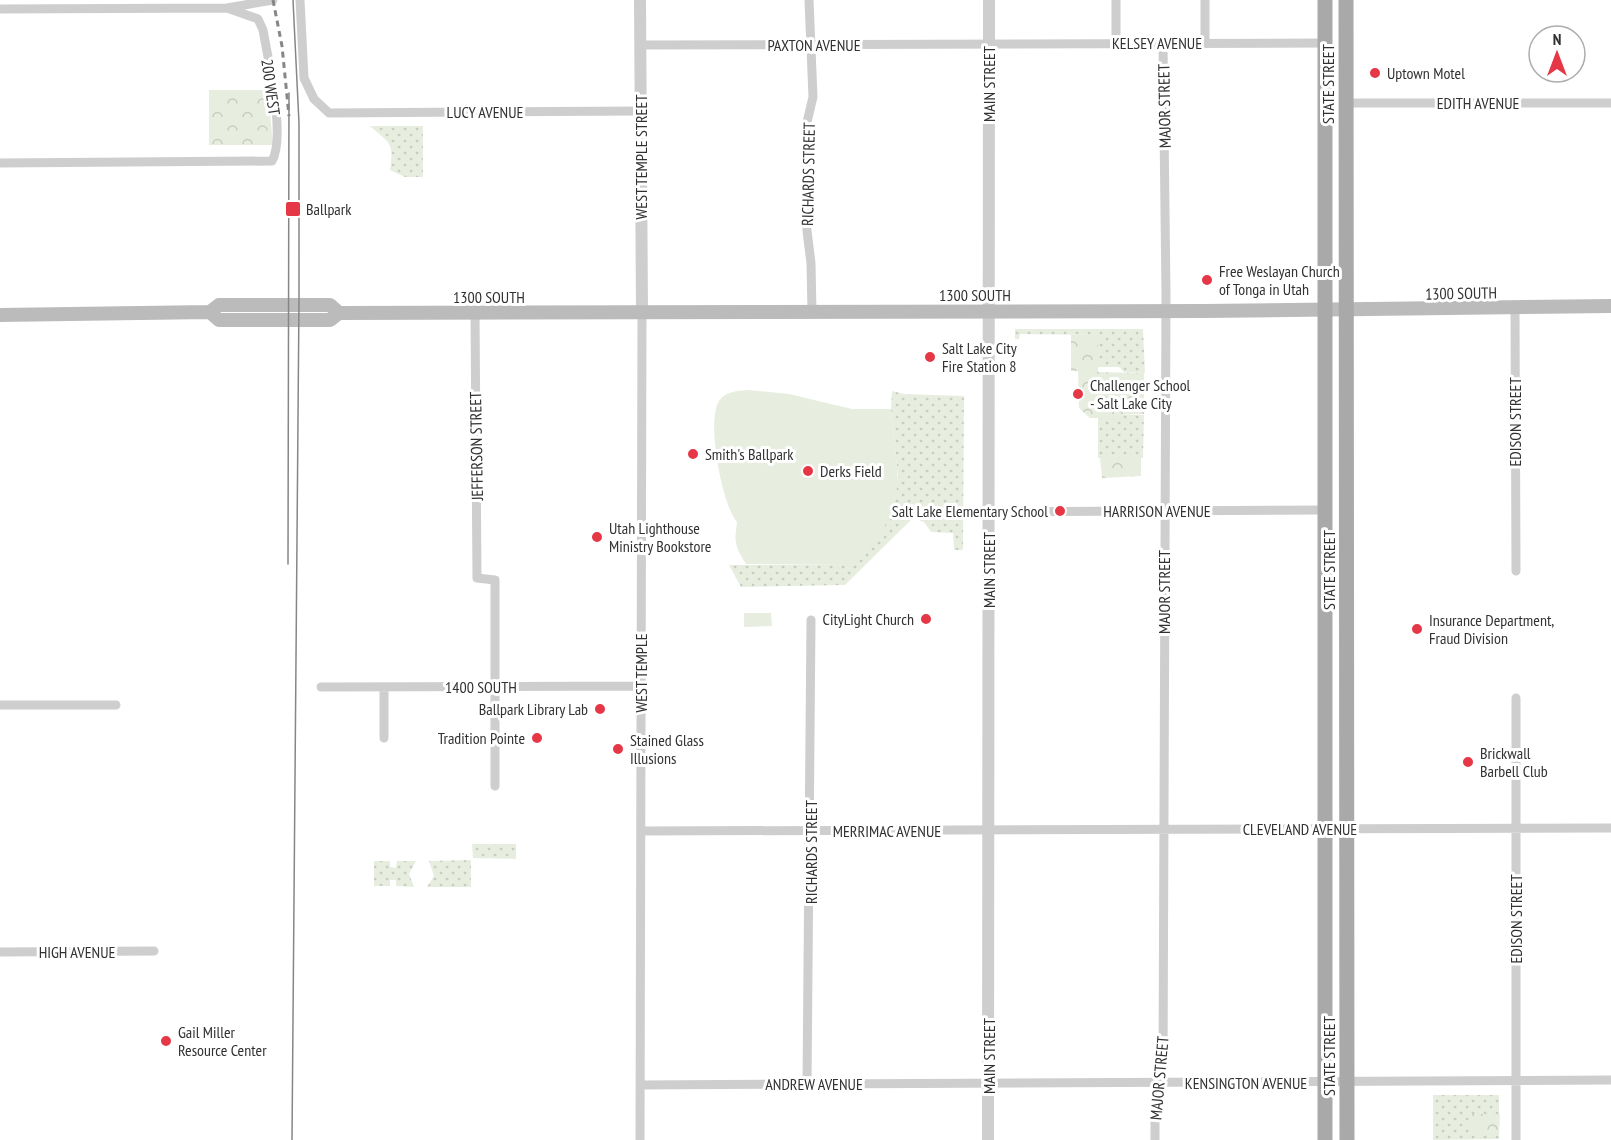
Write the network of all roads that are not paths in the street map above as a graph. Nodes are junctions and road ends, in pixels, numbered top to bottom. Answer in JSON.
{"nodes":[{"id":1,"x":273,"y":0,"type":"edge"},
{"id":2,"x":300,"y":0,"type":"edge"},
{"id":3,"x":640,"y":0,"type":"edge"},
{"id":4,"x":809,"y":0,"type":"edge"},
{"id":5,"x":989,"y":0,"type":"edge"},
{"id":6,"x":1116,"y":0,"type":"edge"},
{"id":7,"x":1205,"y":0,"type":"edge"},
{"id":8,"x":1325,"y":0,"type":"edge"},
{"id":9,"x":1346,"y":0,"type":"edge"},
{"id":10,"x":227,"y":8,"type":"junction"},
{"id":11,"x":0,"y":9,"type":"edge"},
{"id":12,"x":989,"y":43,"type":"junction"},
{"id":13,"x":1116,"y":43,"type":"junction"},
{"id":14,"x":1163,"y":43,"type":"junction"},
{"id":15,"x":1205,"y":43,"type":"junction"},
{"id":16,"x":1325,"y":43,"type":"junction"},
{"id":17,"x":640,"y":45,"type":"junction"},
{"id":18,"x":813,"y":45,"type":"junction"},
{"id":19,"x":1346,"y":72,"type":"junction"},
{"id":20,"x":1346,"y":103,"type":"junction"},
{"id":21,"x":1611,"y":103,"type":"edge"},
{"id":22,"x":640,"y":111,"type":"junction"},
{"id":23,"x":329,"y":113,"type":"joint"},
{"id":24,"x":0,"y":163,"type":"edge"},
{"id":25,"x":1611,"y":306,"type":"edge"},
{"id":26,"x":1515,"y":309,"type":"junction"},
{"id":27,"x":1326,"y":310,"type":"junction"},
{"id":28,"x":1347,"y":310,"type":"junction"},
{"id":29,"x":1165,"y":311,"type":"junction"},
{"id":30,"x":812,"y":312,"type":"junction"},
{"id":31,"x":989,"y":312,"type":"junction"},
{"id":32,"x":475,"y":314,"type":"junction"},
{"id":33,"x":642,"y":314,"type":"junction"},
{"id":34,"x":0,"y":315,"type":"edge"},
{"id":35,"x":1325,"y":510,"type":"junction"},
{"id":36,"x":1164,"y":511,"type":"junction"},
{"id":37,"x":989,"y":512,"type":"junction"},
{"id":38,"x":1516,"y":571,"type":"dead end"},
{"id":39,"x":811,"y":620,"type":"dead end"},
{"id":40,"x":641,"y":686,"type":"junction"},
{"id":41,"x":321,"y":687,"type":"dead end"},
{"id":42,"x":384,"y":687,"type":"junction"},
{"id":43,"x":495,"y":687,"type":"junction"},
{"id":44,"x":1516,"y":698,"type":"dead end"},
{"id":45,"x":0,"y":705,"type":"edge"},
{"id":46,"x":116,"y":705,"type":"dead end"},
{"id":47,"x":384,"y":738,"type":"dead end"},
{"id":48,"x":495,"y":786,"type":"dead end"},
{"id":49,"x":1516,"y":828,"type":"junction"},
{"id":50,"x":1611,"y":828,"type":"edge"},
{"id":51,"x":1325,"y":829,"type":"junction"},
{"id":52,"x":1346,"y":829,"type":"junction"},
{"id":53,"x":1163,"y":830,"type":"junction"},
{"id":54,"x":641,"y":831,"type":"junction"},
{"id":55,"x":811,"y":831,"type":"junction"},
{"id":56,"x":989,"y":831,"type":"junction"},
{"id":57,"x":154,"y":951,"type":"dead end"},
{"id":58,"x":0,"y":952,"type":"edge"},
{"id":59,"x":1611,"y":1080,"type":"edge"},
{"id":60,"x":1516,"y":1081,"type":"junction"},
{"id":61,"x":1325,"y":1082,"type":"junction"},
{"id":62,"x":1347,"y":1082,"type":"junction"},
{"id":63,"x":1159,"y":1083,"type":"junction"},
{"id":64,"x":807,"y":1084,"type":"junction"},
{"id":65,"x":989,"y":1084,"type":"junction"},
{"id":66,"x":640,"y":1085,"type":"junction"},
{"id":67,"x":640,"y":1140,"type":"edge"},
{"id":68,"x":988,"y":1140,"type":"edge"},
{"id":69,"x":1155,"y":1140,"type":"edge"},
{"id":70,"x":1325,"y":1140,"type":"edge"},
{"id":71,"x":1347,"y":1140,"type":"edge"},
{"id":72,"x":1516,"y":1140,"type":"edge"}],
"edges":[{"from":1,"to":10,"type":"street"},
{"from":2,"to":23,"type":"street","name":"200 WEST"},
{"from":3,"to":17,"type":"street","name":"WEST TEMPLE STREET"},
{"from":4,"to":18,"type":"street","name":"RICHARDS STREET"},
{"from":5,"to":12,"type":"street","name":"MAIN STREET"},
{"from":6,"to":13,"type":"street"},
{"from":7,"to":15,"type":"street"},
{"from":8,"to":16,"type":"main road","name":"STATE STREET"},
{"from":9,"to":19,"type":"main road","name":"STATE STREET"},
{"from":10,"to":11,"type":"street"},
{"from":10,"to":24,"type":"street","name":"200 WEST"},
{"from":12,"to":13,"type":"street","name":"KELSEY AVENUE"},
{"from":12,"to":18,"type":"street","name":"PAXTON AVENUE"},
{"from":12,"to":31,"type":"street","name":"MAIN STREET"},
{"from":13,"to":14,"type":"street","name":"KELSEY AVENUE"},
{"from":14,"to":15,"type":"street","name":"KELSEY AVENUE"},
{"from":14,"to":29,"type":"street","name":"MAJOR STREET"},
{"from":15,"to":16,"type":"street","name":"KELSEY AVENUE"},
{"from":16,"to":19,"type":"main road"},
{"from":16,"to":27,"type":"main road","name":"STATE STREET"},
{"from":17,"to":18,"type":"street","name":"PAXTON AVENUE"},
{"from":17,"to":22,"type":"street","name":"WEST TEMPLE STREET"},
{"from":18,"to":30,"type":"street","name":"RICHARDS STREET"},
{"from":19,"to":20,"type":"main road","name":"STATE STREET"},
{"from":20,"to":21,"type":"street","name":"EDITH AVENUE"},
{"from":20,"to":28,"type":"main road","name":"STATE STREET"},
{"from":22,"to":23,"type":"street","name":"LUCY AVENUE"},
{"from":22,"to":33,"type":"street","name":"WEST TEMPLE STREET"},
{"from":25,"to":26,"type":"main road","name":"1300 SOUTH"},
{"from":26,"to":28,"type":"main road","name":"1300 SOUTH"},
{"from":26,"to":38,"type":"street","name":"EDISON STREET"},
{"from":27,"to":28,"type":"main road","name":"1300 SOUTH"},
{"from":27,"to":29,"type":"main road","name":"1300 SOUTH"},
{"from":27,"to":35,"type":"main road","name":"STATE STREET"},
{"from":28,"to":52,"type":"main road","name":"STATE STREET"},
{"from":29,"to":31,"type":"main road","name":"1300 SOUTH"},
{"from":29,"to":36,"type":"street","name":"MAJOR STREET"},
{"from":30,"to":31,"type":"main road","name":"1300 SOUTH"},
{"from":30,"to":33,"type":"main road","name":"1300 SOUTH"},
{"from":31,"to":37,"type":"street","name":"MAIN STREET"},
{"from":32,"to":33,"type":"main road","name":"1300 SOUTH"},
{"from":32,"to":34,"type":"main road","name":"1300 SOUTH"},
{"from":32,"to":43,"type":"street","name":"JEFFERSON STREET"},
{"from":33,"to":40,"type":"street","name":"WEST TEMPLE"},
{"from":35,"to":36,"type":"street","name":"HARRISON AVENUE"},
{"from":35,"to":51,"type":"main road","name":"STATE STREET"},
{"from":36,"to":37,"type":"street","name":"HARRISON AVENUE"},
{"from":36,"to":53,"type":"street","name":"MAJOR STREET"},
{"from":37,"to":56,"type":"street","name":"MAIN STREET"},
{"from":39,"to":55,"type":"street","name":"RICHARDS STREET"},
{"from":40,"to":43,"type":"street","name":"1400 SOUTH"},
{"from":40,"to":54,"type":"street","name":"WEST TEMPLE"},
{"from":41,"to":42,"type":"street","name":"1400 SOUTH"},
{"from":42,"to":43,"type":"street","name":"1400 SOUTH"},
{"from":42,"to":47,"type":"street"},
{"from":43,"to":48,"type":"street"},
{"from":44,"to":49,"type":"street","name":"EDISON STREET"},
{"from":45,"to":46,"type":"street"},
{"from":49,"to":50,"type":"street","name":"CLEVELAND AVENUE"},
{"from":49,"to":52,"type":"street","name":"CLEVELAND AVENUE"},
{"from":49,"to":60,"type":"street","name":"EDISON STREET"},
{"from":51,"to":52,"type":"street","name":"CLEVELAND AVENUE"},
{"from":51,"to":53,"type":"street","name":"CLEVELAND AVENUE"},
{"from":51,"to":61,"type":"main road","name":"STATE STREET"},
{"from":52,"to":62,"type":"main road","name":"STATE STREET"},
{"from":53,"to":56,"type":"street","name":"CLEVELAND AVENUE"},
{"from":53,"to":63,"type":"street","name":"MAJOR STREET"},
{"from":54,"to":55,"type":"street","name":"MERRIMAC AVENUE"},
{"from":54,"to":66,"type":"street","name":"WEST TEMPLE"},
{"from":55,"to":56,"type":"street","name":"MERRIMAC AVENUE"},
{"from":55,"to":64,"type":"street","name":"RICHARDS STREET"},
{"from":56,"to":65,"type":"street","name":"MAIN STREET"},
{"from":57,"to":58,"type":"street","name":"HIGH AVENUE"},
{"from":59,"to":60,"type":"street","name":"KENSINGTON AVENUE"},
{"from":60,"to":62,"type":"street","name":"KENSINGTON AVENUE"},
{"from":60,"to":72,"type":"street","name":"EDISON STREET"},
{"from":61,"to":62,"type":"street","name":"KENSINGTON AVENUE"},
{"from":61,"to":63,"type":"street","name":"KENSINGTON AVENUE"},
{"from":61,"to":70,"type":"main road","name":"STATE STREET"},
{"from":62,"to":71,"type":"main road","name":"STATE STREET"},
{"from":63,"to":65,"type":"street","name":"KENSINGTON AVENUE"},
{"from":63,"to":69,"type":"street","name":"MAJOR STREET"},
{"from":64,"to":65,"type":"street","name":"ANDREW AVENUE"},
{"from":64,"to":66,"type":"street","name":"ANDREW AVENUE"},
{"from":65,"to":68,"type":"street","name":"MAIN STREET"},
{"from":66,"to":67,"type":"street","name":"WEST TEMPLE"}]}
